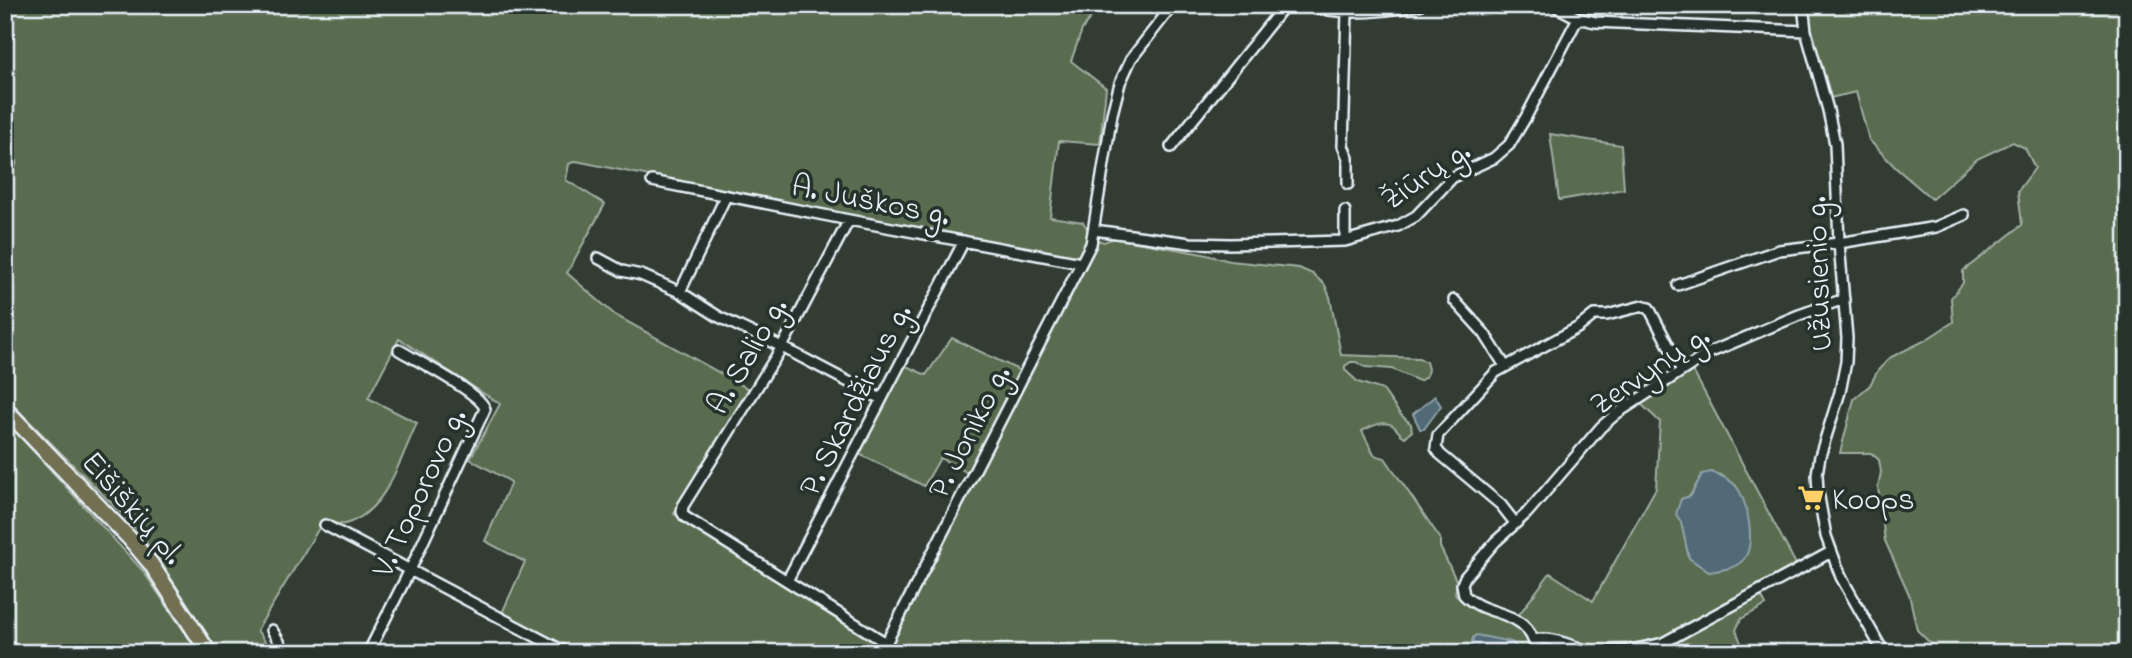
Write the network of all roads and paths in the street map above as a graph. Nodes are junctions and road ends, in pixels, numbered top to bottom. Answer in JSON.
{"nodes":[{"id":1,"x":1173,"y":5,"type":"edge"},
{"id":2,"x":1285,"y":5,"type":"edge"},
{"id":3,"x":1308,"y":5,"type":"edge"},
{"id":4,"x":1419,"y":5,"type":"edge"},
{"id":5,"x":1553,"y":5,"type":"edge"},
{"id":6,"x":1803,"y":5,"type":"edge"},
{"id":7,"x":1348,"y":12,"type":"junction"},
{"id":8,"x":1578,"y":18,"type":"junction"},
{"id":9,"x":1806,"y":31,"type":"junction"},
{"id":10,"x":1171,"y":147,"type":"dead end"},
{"id":11,"x":652,"y":181,"type":"dead end"},
{"id":12,"x":1348,"y":184,"type":"dead end"},
{"id":13,"x":726,"y":196,"type":"junction"},
{"id":14,"x":1345,"y":211,"type":"dead end"},
{"id":15,"x":1964,"y":215,"type":"dead end"},
{"id":16,"x":849,"y":220,"type":"junction"},
{"id":17,"x":1094,"y":230,"type":"junction"},
{"id":18,"x":964,"y":241,"type":"junction"},
{"id":19,"x":1345,"y":241,"type":"junction"},
{"id":20,"x":1839,"y":243,"type":"junction"},
{"id":21,"x":598,"y":258,"type":"dead end"},
{"id":22,"x":1081,"y":263,"type":"junction"},
{"id":23,"x":1678,"y":285,"type":"dead end"},
{"id":24,"x":680,"y":292,"type":"junction"},
{"id":25,"x":1844,"y":299,"type":"junction"},
{"id":26,"x":1454,"y":300,"type":"dead end"},
{"id":27,"x":782,"y":347,"type":"junction"},
{"id":28,"x":399,"y":350,"type":"dead end"},
{"id":29,"x":1505,"y":366,"type":"junction"},
{"id":30,"x":1682,"y":371,"type":"junction"},
{"id":31,"x":881,"y":399,"type":"junction"},
{"id":32,"x":5,"y":409,"type":"edge"},
{"id":33,"x":1514,"y":523,"type":"junction"},
{"id":34,"x":325,"y":525,"type":"dead end"},
{"id":35,"x":1831,"y":552,"type":"junction"},
{"id":36,"x":410,"y":570,"type":"junction"},
{"id":37,"x":788,"y":579,"type":"junction"},
{"id":38,"x":272,"y":630,"type":"dead end"},
{"id":39,"x":1531,"y":636,"type":"junction"},
{"id":40,"x":886,"y":643,"type":"junction"},
{"id":41,"x":209,"y":653,"type":"edge"},
{"id":42,"x":286,"y":653,"type":"edge"},
{"id":43,"x":368,"y":653,"type":"edge"},
{"id":44,"x":567,"y":653,"type":"edge"},
{"id":45,"x":881,"y":653,"type":"edge"},
{"id":46,"x":1537,"y":653,"type":"edge"},
{"id":47,"x":1884,"y":653,"type":"edge"}],
"edges":[{"from":1,"to":17,"type":"street","name":"P. Joniko g."},
{"from":2,"to":10,"type":"street"},
{"from":3,"to":7,"type":"street"},
{"from":4,"to":7,"type":"street"},
{"from":5,"to":8,"type":"street"},
{"from":6,"to":9,"type":"street","name":"Užusienio g."},
{"from":7,"to":12,"type":"street"},
{"from":8,"to":9,"type":"street"},
{"from":8,"to":19,"type":"street","name":"Žiūrų g."},
{"from":9,"to":20,"type":"street","name":"Užusienio g."},
{"from":11,"to":13,"type":"street","name":"A. Juškos g."},
{"from":13,"to":16,"type":"street","name":"A. Juškos g."},
{"from":13,"to":24,"type":"street"},
{"from":14,"to":19,"type":"street"},
{"from":15,"to":20,"type":"street"},
{"from":16,"to":18,"type":"street","name":"A. Juškos g."},
{"from":16,"to":27,"type":"street","name":"A. Salio g."},
{"from":17,"to":19,"type":"street","name":"Žiūrų g."},
{"from":17,"to":22,"type":"street","name":"P. Joniko g."},
{"from":18,"to":22,"type":"street","name":"A. Juškos g."},
{"from":18,"to":31,"type":"street","name":"P. Skardžiaus g."},
{"from":20,"to":23,"type":"street"},
{"from":20,"to":25,"type":"street","name":"Užusienio g."},
{"from":21,"to":24,"type":"street"},
{"from":22,"to":40,"type":"street","name":"P. Joniko g."},
{"from":24,"to":27,"type":"street"},
{"from":25,"to":30,"type":"street","name":"Zervynų g."},
{"from":25,"to":35,"type":"street","name":"Užusienio g."},
{"from":26,"to":29,"type":"street"},
{"from":27,"to":31,"type":"street"},
{"from":27,"to":37,"type":"street","name":"A. Salio g."},
{"from":28,"to":36,"type":"street","name":"V. Toporovo g."},
{"from":29,"to":30,"type":"street"},
{"from":29,"to":33,"type":"street"},
{"from":30,"to":33,"type":"street","name":"Zervynų g."},
{"from":31,"to":37,"type":"street","name":"P. Skardžiaus g."},
{"from":32,"to":41,"type":"main road","name":"Eišiškių pl."},
{"from":33,"to":39,"type":"street","name":"Zervynų g."},
{"from":34,"to":36,"type":"street"},
{"from":35,"to":39,"type":"street"},
{"from":35,"to":47,"type":"street","name":"Užusienio g."},
{"from":36,"to":43,"type":"street","name":"V. Toporovo g."},
{"from":36,"to":44,"type":"street"},
{"from":37,"to":40,"type":"street"},
{"from":38,"to":42,"type":"street"},
{"from":39,"to":46,"type":"street"},
{"from":40,"to":45,"type":"street","name":"P. Joniko g."}]}
